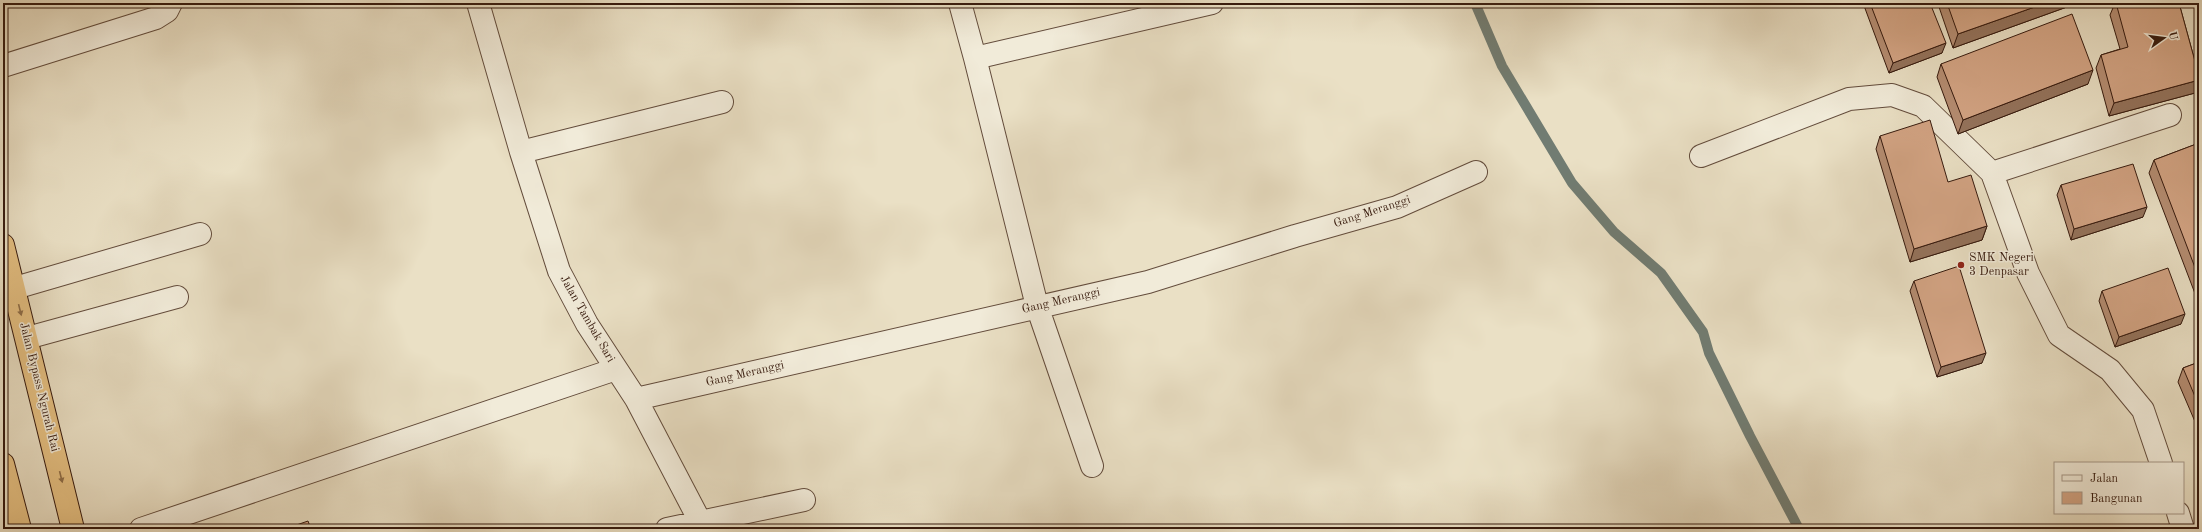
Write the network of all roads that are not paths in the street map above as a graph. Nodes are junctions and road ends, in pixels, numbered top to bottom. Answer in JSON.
{"nodes":[{"id":1,"x":171,"y":3,"type":"edge"},
{"id":2,"x":478,"y":3,"type":"edge"},
{"id":3,"x":960,"y":3,"type":"edge"},
{"id":4,"x":1212,"y":3,"type":"edge"},
{"id":5,"x":975,"y":58,"type":"junction"},
{"id":6,"x":3,"y":66,"type":"edge"},
{"id":7,"x":722,"y":102,"type":"dead end"},
{"id":8,"x":2170,"y":115,"type":"dead end"},
{"id":9,"x":521,"y":152,"type":"junction"},
{"id":10,"x":1701,"y":156,"type":"dead end"},
{"id":11,"x":1476,"y":172,"type":"dead end"},
{"id":12,"x":1992,"y":173,"type":"junction"},
{"id":13,"x":200,"y":234,"type":"dead end"},
{"id":14,"x":3,"y":245,"type":"edge"},
{"id":15,"x":15,"y":288,"type":"junction"},
{"id":16,"x":177,"y":297,"type":"dead end"},
{"id":17,"x":1037,"y":306,"type":"junction"},
{"id":18,"x":27,"y":338,"type":"junction"},
{"id":19,"x":616,"y":369,"type":"junction"},
{"id":20,"x":636,"y":399,"type":"junction"},
{"id":21,"x":2161,"y":462,"type":"edge"},
{"id":22,"x":1092,"y":466,"type":"dead end"},
{"id":23,"x":4,"y":470,"type":"edge"},
{"id":24,"x":804,"y":500,"type":"dead end"},
{"id":25,"x":2178,"y":514,"type":"edge"},
{"id":26,"x":702,"y":525,"type":"edge"},
{"id":27,"x":20,"y":529,"type":"edge"},
{"id":28,"x":73,"y":529,"type":"edge"},
{"id":29,"x":142,"y":529,"type":"edge"},
{"id":30,"x":667,"y":529,"type":"edge"},
{"id":31,"x":2183,"y":529,"type":"edge"}],
"edges":[{"from":1,"to":6,"type":"street"},
{"from":2,"to":9,"type":"street","name":"Jalan Tambak Sari"},
{"from":3,"to":5,"type":"street"},
{"from":4,"to":5,"type":"street"},
{"from":5,"to":17,"type":"street"},
{"from":7,"to":9,"type":"street"},
{"from":8,"to":12,"type":"street"},
{"from":9,"to":19,"type":"street","name":"Jalan Tambak Sari"},
{"from":10,"to":12,"type":"street"},
{"from":11,"to":17,"type":"street","name":"Gang Meranggi"},
{"from":12,"to":21,"type":"street"},
{"from":13,"to":15,"type":"street"},
{"from":14,"to":15,"type":"highway","name":"Jalan Bypass Ngurah Rai"},
{"from":15,"to":18,"type":"highway","name":"Jalan Bypass Ngurah Rai","one_way":true},
{"from":16,"to":18,"type":"street"},
{"from":17,"to":20,"type":"street","name":"Gang Meranggi"},
{"from":17,"to":22,"type":"street"},
{"from":18,"to":28,"type":"highway","name":"Jalan Bypass Ngurah Rai","one_way":true},
{"from":19,"to":20,"type":"street","name":"Jalan Tambak Sari"},
{"from":19,"to":29,"type":"street"},
{"from":20,"to":26,"type":"street","name":"Jalan Tambak Sari"},
{"from":23,"to":27,"type":"highway"},
{"from":24,"to":26,"type":"street"},
{"from":25,"to":31,"type":"street"},
{"from":26,"to":30,"type":"street"}]}
